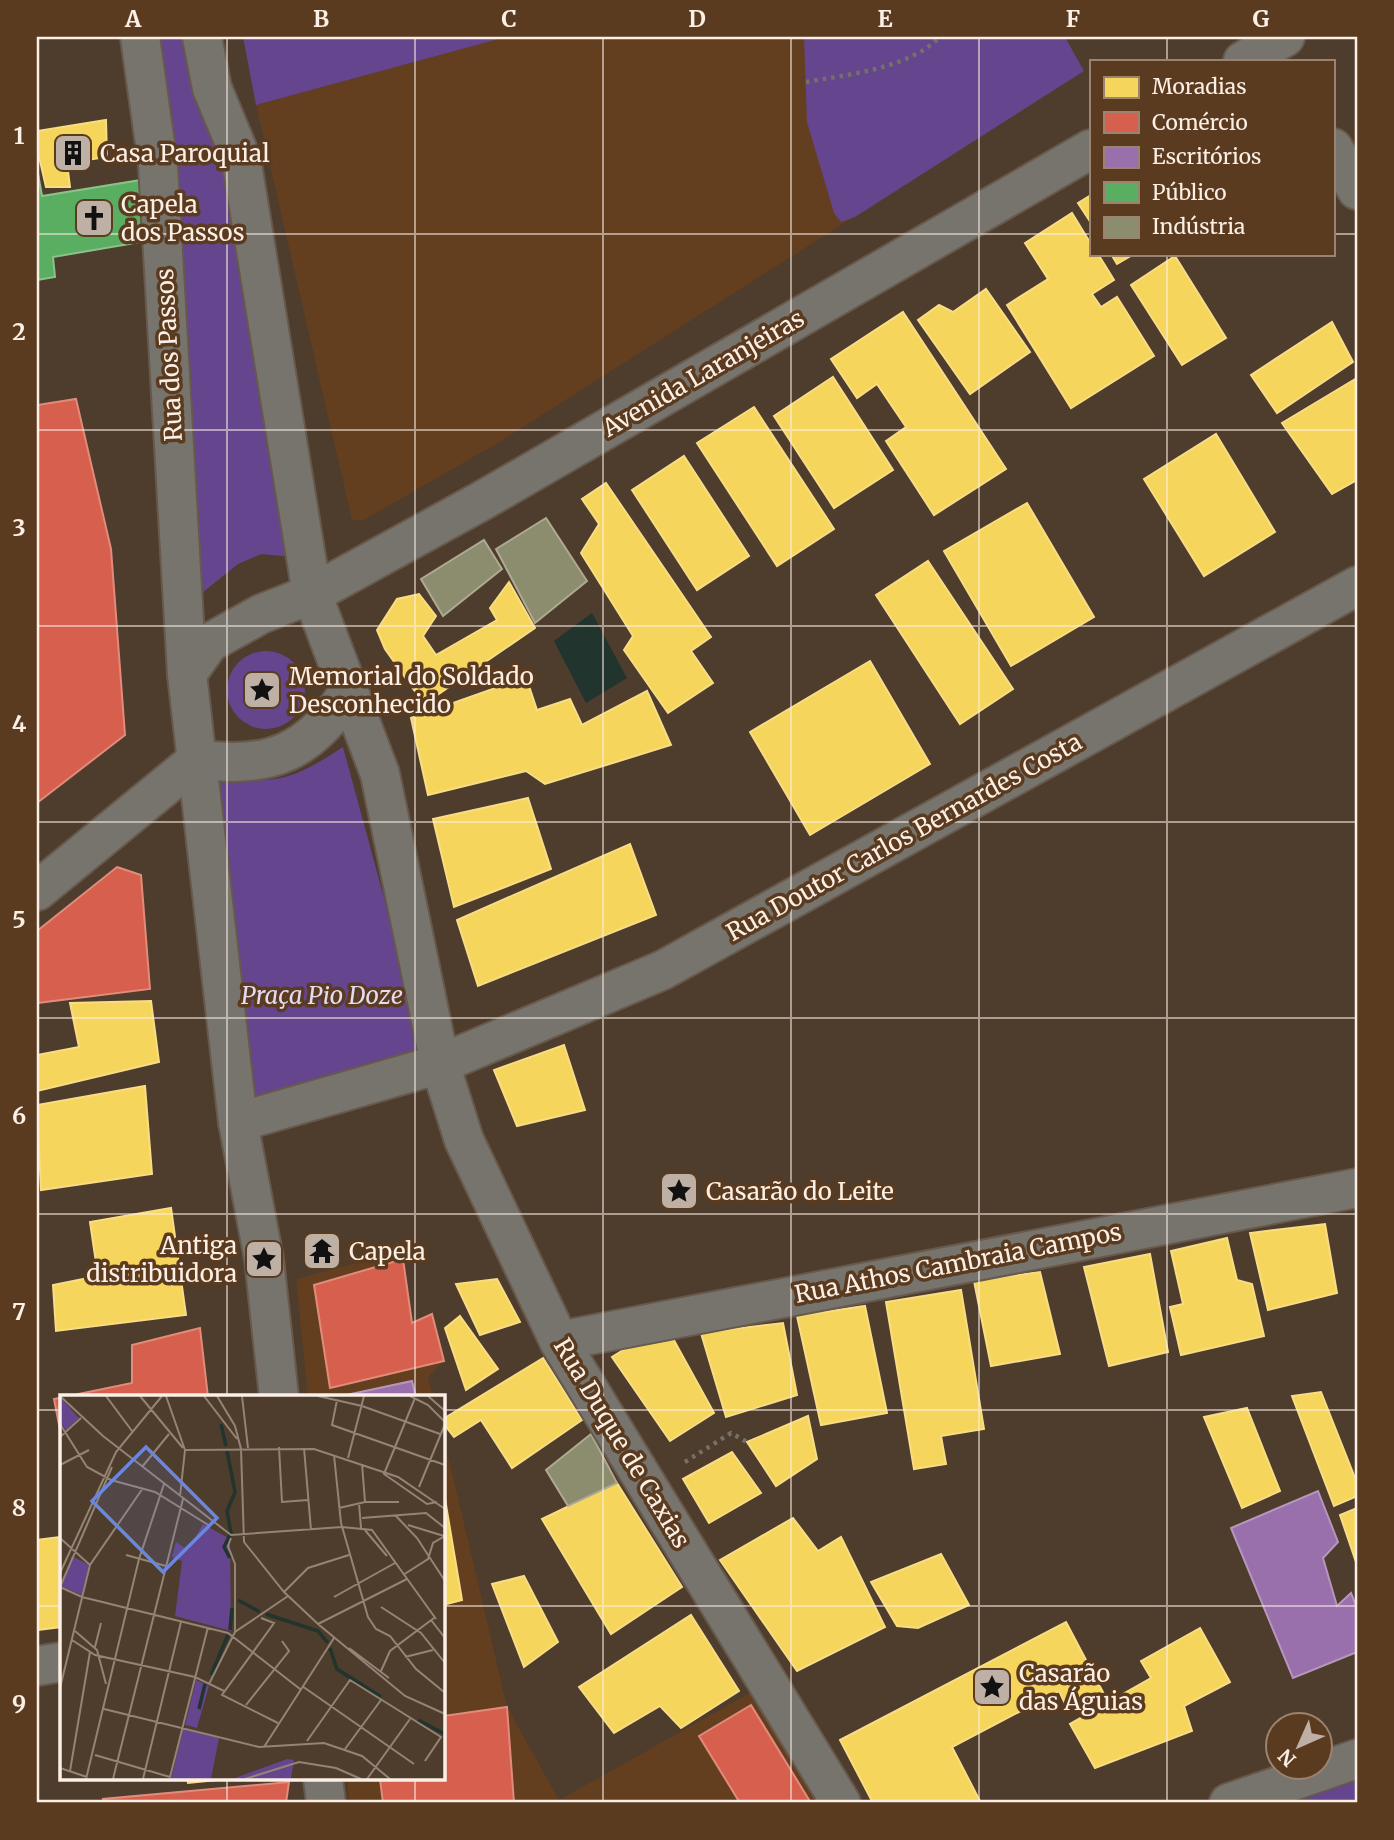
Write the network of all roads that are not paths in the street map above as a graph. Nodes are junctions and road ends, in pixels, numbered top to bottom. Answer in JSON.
{"nodes":[{"id":1,"x":139,"y":37,"type":"edge"},
{"id":2,"x":202,"y":37,"type":"edge"},
{"id":3,"x":1090,"y":150,"type":"edge"},
{"id":4,"x":1334,"y":150,"type":"edge"},
{"id":5,"x":1357,"y":190,"type":"edge"},
{"id":6,"x":1357,"y":586,"type":"edge"},
{"id":7,"x":312,"y":594,"type":"junction"},
{"id":8,"x":187,"y":674,"type":"junction"},
{"id":9,"x":349,"y":691,"type":"junction"},
{"id":10,"x":198,"y":759,"type":"junction"},
{"id":11,"x":37,"y":891,"type":"edge"},
{"id":12,"x":440,"y":1064,"type":"junction"},
{"id":13,"x":238,"y":1122,"type":"junction"},
{"id":14,"x":1357,"y":1188,"type":"edge"},
{"id":15,"x":559,"y":1341,"type":"junction"},
{"id":16,"x":279,"y":1395,"type":"edge"},
{"id":17,"x":60,"y":1662,"type":"edge"},
{"id":18,"x":37,"y":1665,"type":"edge"},
{"id":19,"x":1357,"y":1759,"type":"edge"},
{"id":20,"x":323,"y":1780,"type":"edge"},
{"id":21,"x":326,"y":1803,"type":"edge"},
{"id":22,"x":841,"y":1803,"type":"edge"},
{"id":23,"x":1229,"y":1803,"type":"edge"}],
"edges":[{"from":1,"to":8,"type":"street","name":"Rua dos Passos"},
{"from":2,"to":7,"type":"street"},
{"from":3,"to":7,"type":"street","name":"Avenida Laranjeiras"},
{"from":4,"to":5,"type":"street"},
{"from":6,"to":12,"type":"street","name":"Rua Doutor Carlos Bernardes Costa"},
{"from":7,"to":8,"type":"street"},
{"from":7,"to":9,"type":"street"},
{"from":8,"to":10,"type":"street"},
{"from":9,"to":10,"type":"street"},
{"from":9,"to":12,"type":"street"},
{"from":10,"to":11,"type":"street"},
{"from":10,"to":13,"type":"street"},
{"from":12,"to":13,"type":"street"},
{"from":12,"to":15,"type":"street","name":"Rua Duque de Caxias"},
{"from":13,"to":16,"type":"street"},
{"from":14,"to":15,"type":"street","name":"Rua Athos Cambraia Campos"},
{"from":15,"to":22,"type":"street","name":"Rua Duque de Caxias"},
{"from":17,"to":18,"type":"street"},
{"from":19,"to":23,"type":"street"},
{"from":20,"to":21,"type":"street"}]}
